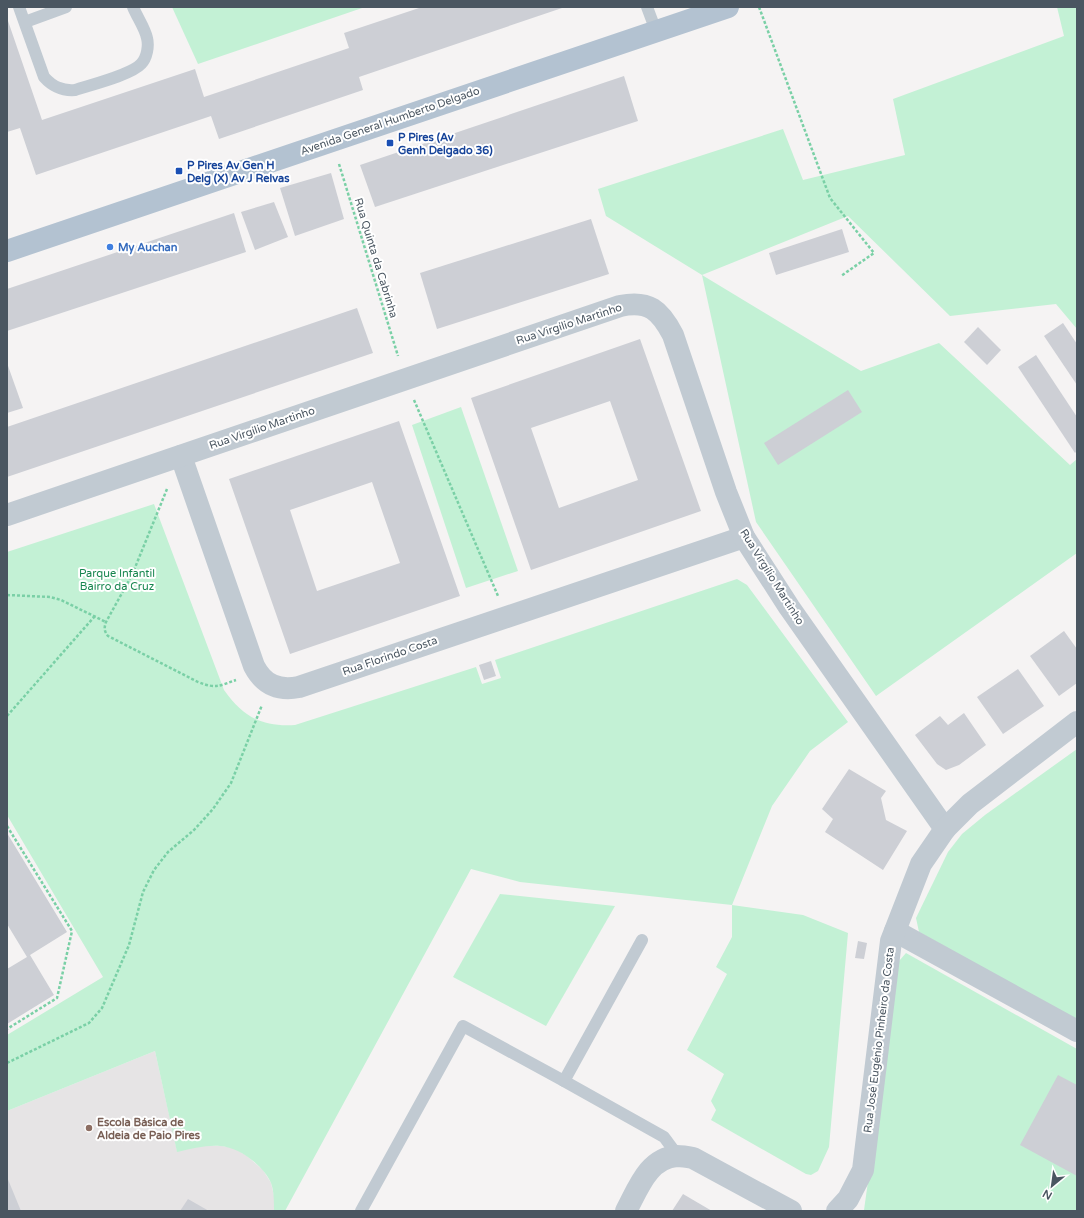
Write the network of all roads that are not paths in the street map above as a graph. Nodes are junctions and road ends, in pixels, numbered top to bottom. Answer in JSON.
{"nodes":[{"id":1,"x":19,"y":7,"type":"edge"},
{"id":2,"x":66,"y":7,"type":"edge"},
{"id":3,"x":133,"y":7,"type":"edge"},
{"id":4,"x":647,"y":7,"type":"edge"},
{"id":5,"x":728,"y":7,"type":"edge"},
{"id":6,"x":25,"y":22,"type":"junction"},
{"id":7,"x":656,"y":31,"type":"junction"},
{"id":8,"x":7,"y":251,"type":"edge"},
{"id":9,"x":181,"y":456,"type":"junction"},
{"id":10,"x":7,"y":515,"type":"edge"},
{"id":11,"x":744,"y":538,"type":"junction"},
{"id":12,"x":1077,"y":722,"type":"edge"},
{"id":13,"x":945,"y":829,"type":"junction"},
{"id":14,"x":895,"y":931,"type":"junction"},
{"id":15,"x":642,"y":940,"type":"dead end"},
{"id":16,"x":1077,"y":1031,"type":"edge"},
{"id":17,"x":564,"y":1081,"type":"junction"},
{"id":18,"x":678,"y":1156,"type":"junction"},
{"id":19,"x":361,"y":1211,"type":"edge"},
{"id":20,"x":626,"y":1211,"type":"edge"},
{"id":21,"x":791,"y":1211,"type":"edge"},
{"id":22,"x":837,"y":1211,"type":"edge"}],
"edges":[{"from":1,"to":6,"type":"lane"},
{"from":2,"to":6,"type":"lane"},
{"from":3,"to":6,"type":"lane"},
{"from":4,"to":7,"type":"lane"},
{"from":5,"to":7,"type":"main road","name":"Avenida General Humberto Delgado"},
{"from":7,"to":8,"type":"main road","name":"Avenida General Humberto Delgado"},
{"from":9,"to":10,"type":"street","name":"Rua Virgílio Martinho"},
{"from":9,"to":11,"type":"street","name":"Rua Florindo Costa"},
{"from":9,"to":11,"type":"street","name":"Rua Virgílio Martinho"},
{"from":11,"to":13,"type":"street","name":"Rua Virgílio Martinho"},
{"from":12,"to":13,"type":"street","name":"Rua José Eugénio Pinheiro da Costa"},
{"from":13,"to":14,"type":"street","name":"Rua José Eugénio Pinheiro da Costa"},
{"from":14,"to":16,"type":"street"},
{"from":14,"to":22,"type":"street","name":"Rua José Eugénio Pinheiro da Costa"},
{"from":15,"to":17,"type":"lane"},
{"from":17,"to":18,"type":"lane"},
{"from":17,"to":19,"type":"lane"},
{"from":18,"to":20,"type":"street"},
{"from":18,"to":21,"type":"street"}]}
